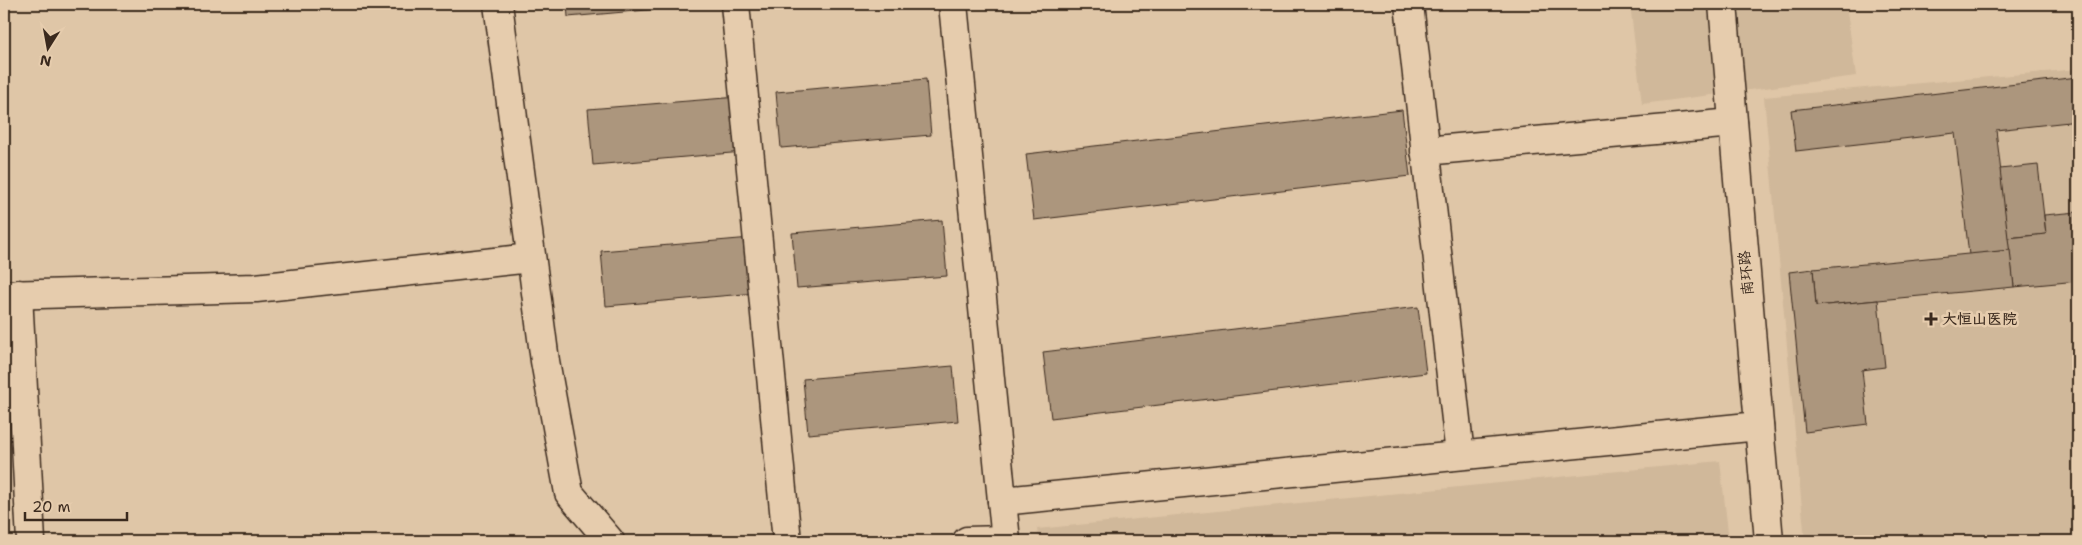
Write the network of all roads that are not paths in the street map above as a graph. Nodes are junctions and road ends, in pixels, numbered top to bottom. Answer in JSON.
{"nodes":[{"id":1,"x":498,"y":4,"type":"edge"},
{"id":2,"x":735,"y":4,"type":"edge"},
{"id":3,"x":954,"y":4,"type":"edge"},
{"id":4,"x":1409,"y":4,"type":"edge"},
{"id":5,"x":1723,"y":4,"type":"edge"},
{"id":6,"x":1733,"y":123,"type":"junction"},
{"id":7,"x":1425,"y":151,"type":"junction"},
{"id":8,"x":531,"y":258,"type":"junction"},
{"id":9,"x":11,"y":294,"type":"edge"},
{"id":10,"x":1759,"y":426,"type":"junction"},
{"id":11,"x":1460,"y":456,"type":"junction"},
{"id":12,"x":1002,"y":501,"type":"junction"},
{"id":13,"x":31,"y":541,"type":"edge"},
{"id":14,"x":610,"y":541,"type":"edge"},
{"id":15,"x":787,"y":541,"type":"edge"},
{"id":16,"x":967,"y":541,"type":"edge"},
{"id":17,"x":1006,"y":541,"type":"edge"},
{"id":18,"x":1769,"y":541,"type":"edge"}],
"edges":[{"from":1,"to":8,"type":"street"},
{"from":2,"to":15,"type":"street"},
{"from":3,"to":12,"type":"street"},
{"from":4,"to":7,"type":"street"},
{"from":5,"to":6,"type":"street","name":"南环路"},
{"from":6,"to":7,"type":"street"},
{"from":6,"to":10,"type":"street","name":"南环路"},
{"from":7,"to":11,"type":"street"},
{"from":8,"to":9,"type":"street"},
{"from":8,"to":14,"type":"street"},
{"from":9,"to":13,"type":"street"},
{"from":10,"to":11,"type":"street"},
{"from":10,"to":18,"type":"street","name":"南环路"},
{"from":11,"to":12,"type":"street"},
{"from":12,"to":17,"type":"street"},
{"from":16,"to":17,"type":"street"}]}
